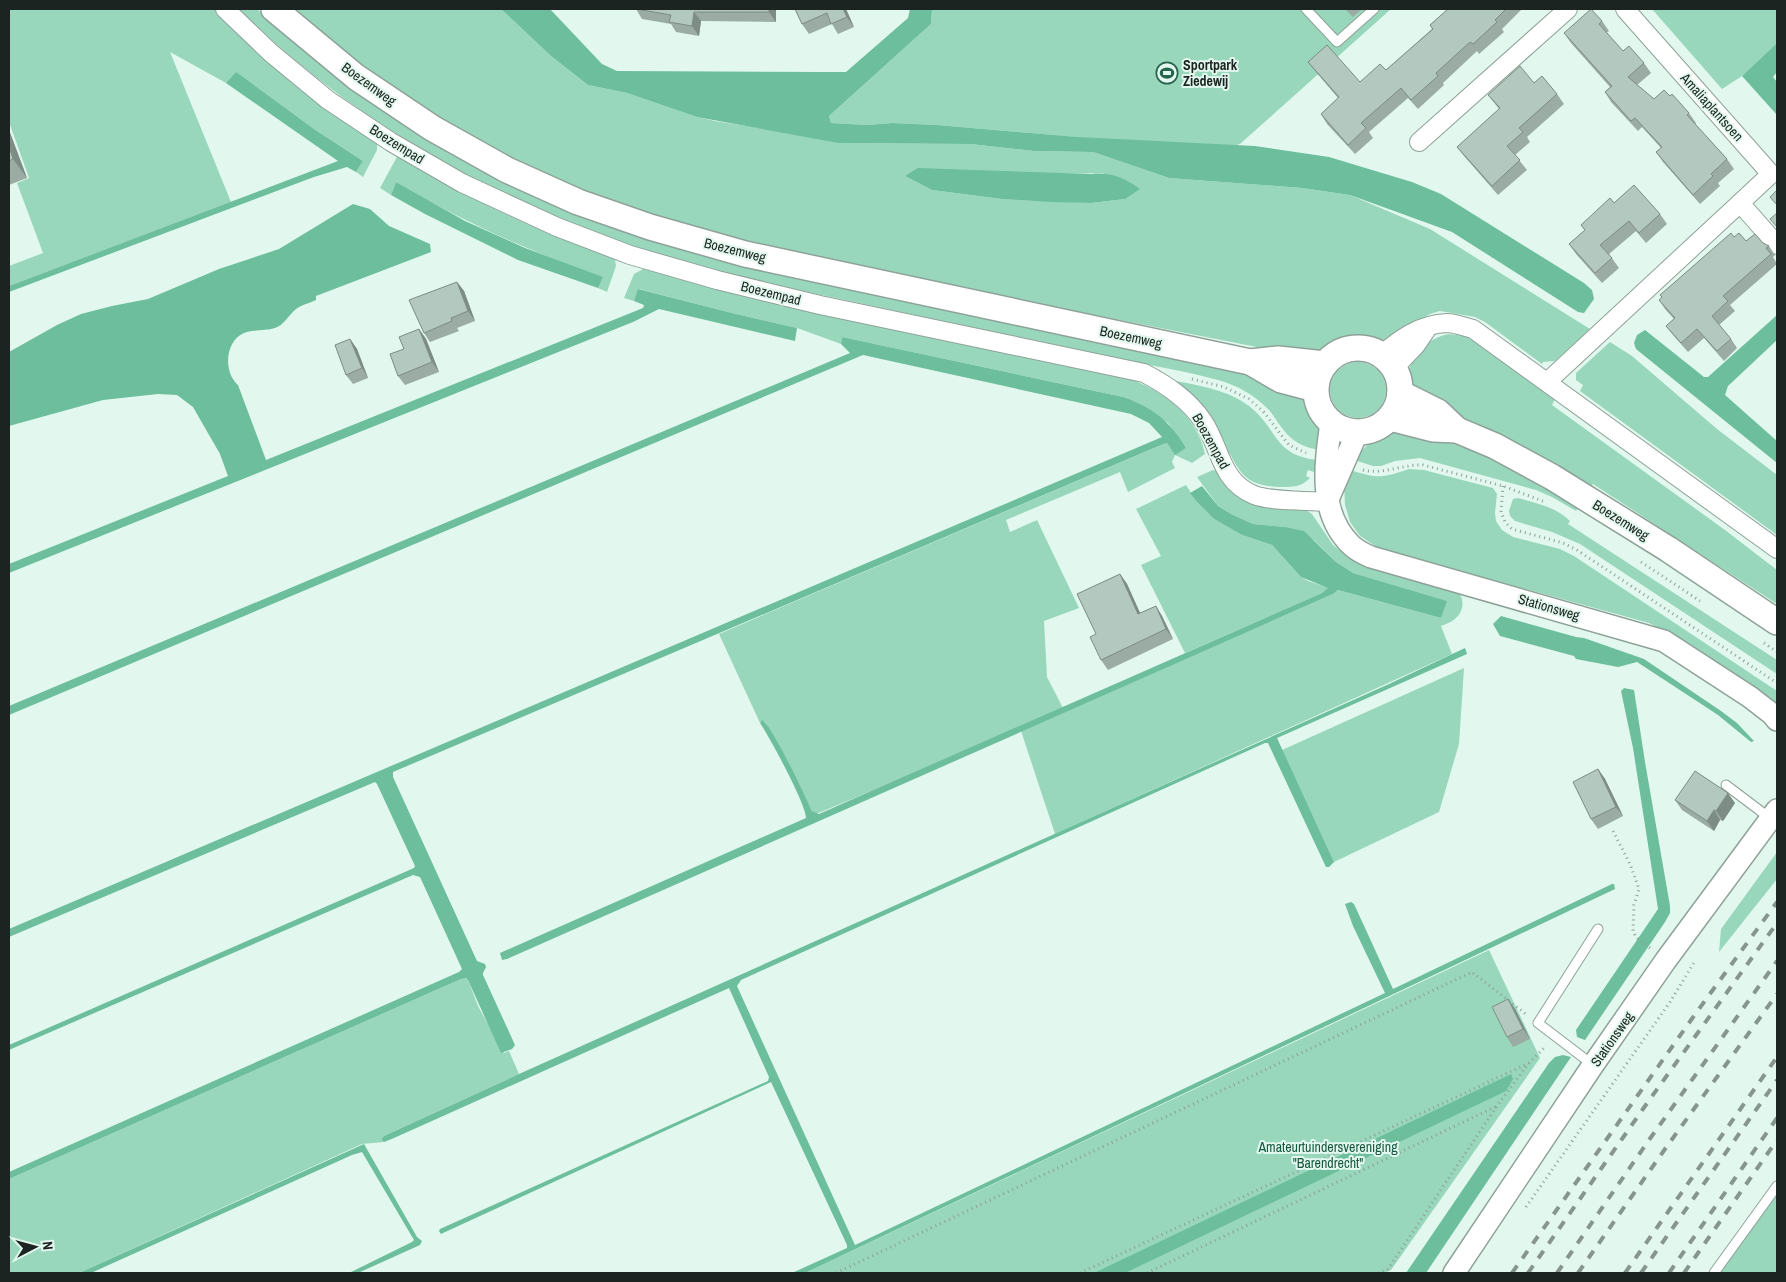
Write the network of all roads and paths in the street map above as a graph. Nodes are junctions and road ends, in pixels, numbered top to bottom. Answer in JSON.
{"nodes":[{"id":1,"x":225,"y":9,"type":"edge"},
{"id":2,"x":274,"y":9,"type":"edge"},
{"id":3,"x":1306,"y":9,"type":"edge"},
{"id":4,"x":1374,"y":9,"type":"edge"},
{"id":5,"x":1568,"y":9,"type":"edge"},
{"id":6,"x":1625,"y":9,"type":"edge"},
{"id":7,"x":1419,"y":142,"type":"dead end"},
{"id":8,"x":1740,"y":203,"type":"junction"},
{"id":9,"x":1777,"y":245,"type":"edge"},
{"id":10,"x":1250,"y":362,"type":"junction"},
{"id":11,"x":1387,"y":362,"type":"junction"},
{"id":12,"x":1325,"y":364,"type":"junction"},
{"id":13,"x":1547,"y":382,"type":"junction"},
{"id":14,"x":1315,"y":389,"type":"junction"},
{"id":15,"x":1400,"y":393,"type":"junction"},
{"id":16,"x":1390,"y":418,"type":"junction"},
{"id":17,"x":1330,"y":423,"type":"junction"},
{"id":18,"x":1457,"y":430,"type":"junction"},
{"id":19,"x":1358,"y":433,"type":"junction"},
{"id":20,"x":1327,"y":502,"type":"junction"},
{"id":21,"x":1546,"y":502,"type":"dead end"},
{"id":22,"x":1777,"y":549,"type":"edge"},
{"id":23,"x":1637,"y":560,"type":"dead end"},
{"id":24,"x":1703,"y":603,"type":"dead end"},
{"id":25,"x":1777,"y":622,"type":"edge"},
{"id":26,"x":1761,"y":641,"type":"dead end"},
{"id":27,"x":1777,"y":652,"type":"edge"},
{"id":28,"x":1777,"y":684,"type":"edge"},
{"id":29,"x":1777,"y":720,"type":"edge"},
{"id":30,"x":1726,"y":785,"type":"dead end"},
{"id":31,"x":1774,"y":815,"type":"edge"},
{"id":32,"x":1614,"y":831,"type":"dead end"},
{"id":33,"x":1598,"y":929,"type":"dead end"},
{"id":34,"x":1653,"y":949,"type":"dead end"},
{"id":35,"x":1695,"y":960,"type":"dead end"},
{"id":36,"x":1538,"y":1023,"type":"junction"},
{"id":37,"x":1556,"y":1037,"type":"junction"},
{"id":38,"x":1529,"y":1063,"type":"junction"},
{"id":39,"x":1594,"y":1065,"type":"junction"},
{"id":40,"x":1497,"y":1106,"type":"junction"},
{"id":41,"x":1777,"y":1186,"type":"edge"},
{"id":42,"x":1526,"y":1208,"type":"dead end"},
{"id":43,"x":836,"y":1273,"type":"edge"},
{"id":44,"x":1080,"y":1273,"type":"edge"},
{"id":45,"x":1147,"y":1273,"type":"edge"},
{"id":46,"x":1378,"y":1273,"type":"edge"},
{"id":47,"x":1454,"y":1273,"type":"edge"},
{"id":48,"x":1714,"y":1273,"type":"edge"}],
"edges":[{"from":1,"to":20,"type":"street","name":"Boezempad"},
{"from":2,"to":10,"type":"main road","name":"Boezemweg"},
{"from":3,"to":4,"type":"lane"},
{"from":5,"to":7,"type":"street"},
{"from":6,"to":8,"type":"street","name":"Amaliaplantsoen"},
{"from":8,"to":9,"type":"street"},
{"from":8,"to":13,"type":"street","name":"Amaliaplantsoen"},
{"from":10,"to":12,"type":"main road","name":"Boezemweg"},
{"from":10,"to":14,"type":"main road","name":"Boezemweg"},
{"from":11,"to":12,"type":"main road"},
{"from":11,"to":13,"type":"street"},
{"from":11,"to":15,"type":"main road"},
{"from":12,"to":14,"type":"main road"},
{"from":13,"to":22,"type":"street"},
{"from":14,"to":17,"type":"main road"},
{"from":15,"to":16,"type":"main road"},
{"from":15,"to":18,"type":"main road","name":"Boezemweg"},
{"from":16,"to":18,"type":"main road","name":"Boezemweg"},
{"from":16,"to":19,"type":"main road"},
{"from":17,"to":19,"type":"main road"},
{"from":17,"to":20,"type":"street","name":"Stationsweg"},
{"from":18,"to":25,"type":"main road","name":"Boezemweg"},
{"from":19,"to":20,"type":"street"},
{"from":20,"to":29,"type":"street","name":"Stationsweg"},
{"from":21,"to":28,"type":"path"},
{"from":23,"to":24,"type":"path","name":"Boezemweg"},
{"from":26,"to":27,"type":"path"},
{"from":30,"to":31,"type":"lane"},
{"from":31,"to":39,"type":"street","name":"Stationsweg"},
{"from":32,"to":34,"type":"path"},
{"from":33,"to":36,"type":"lane"},
{"from":35,"to":42,"type":"path","name":"Stationsweg"},
{"from":36,"to":37,"type":"lane"},
{"from":36,"to":43,"type":"path"},
{"from":37,"to":38,"type":"path"},
{"from":37,"to":39,"type":"lane"},
{"from":38,"to":40,"type":"path"},
{"from":38,"to":44,"type":"path"},
{"from":39,"to":47,"type":"street","name":"Stationsweg"},
{"from":40,"to":45,"type":"path"},
{"from":40,"to":46,"type":"path"},
{"from":41,"to":48,"type":"lane"}]}
